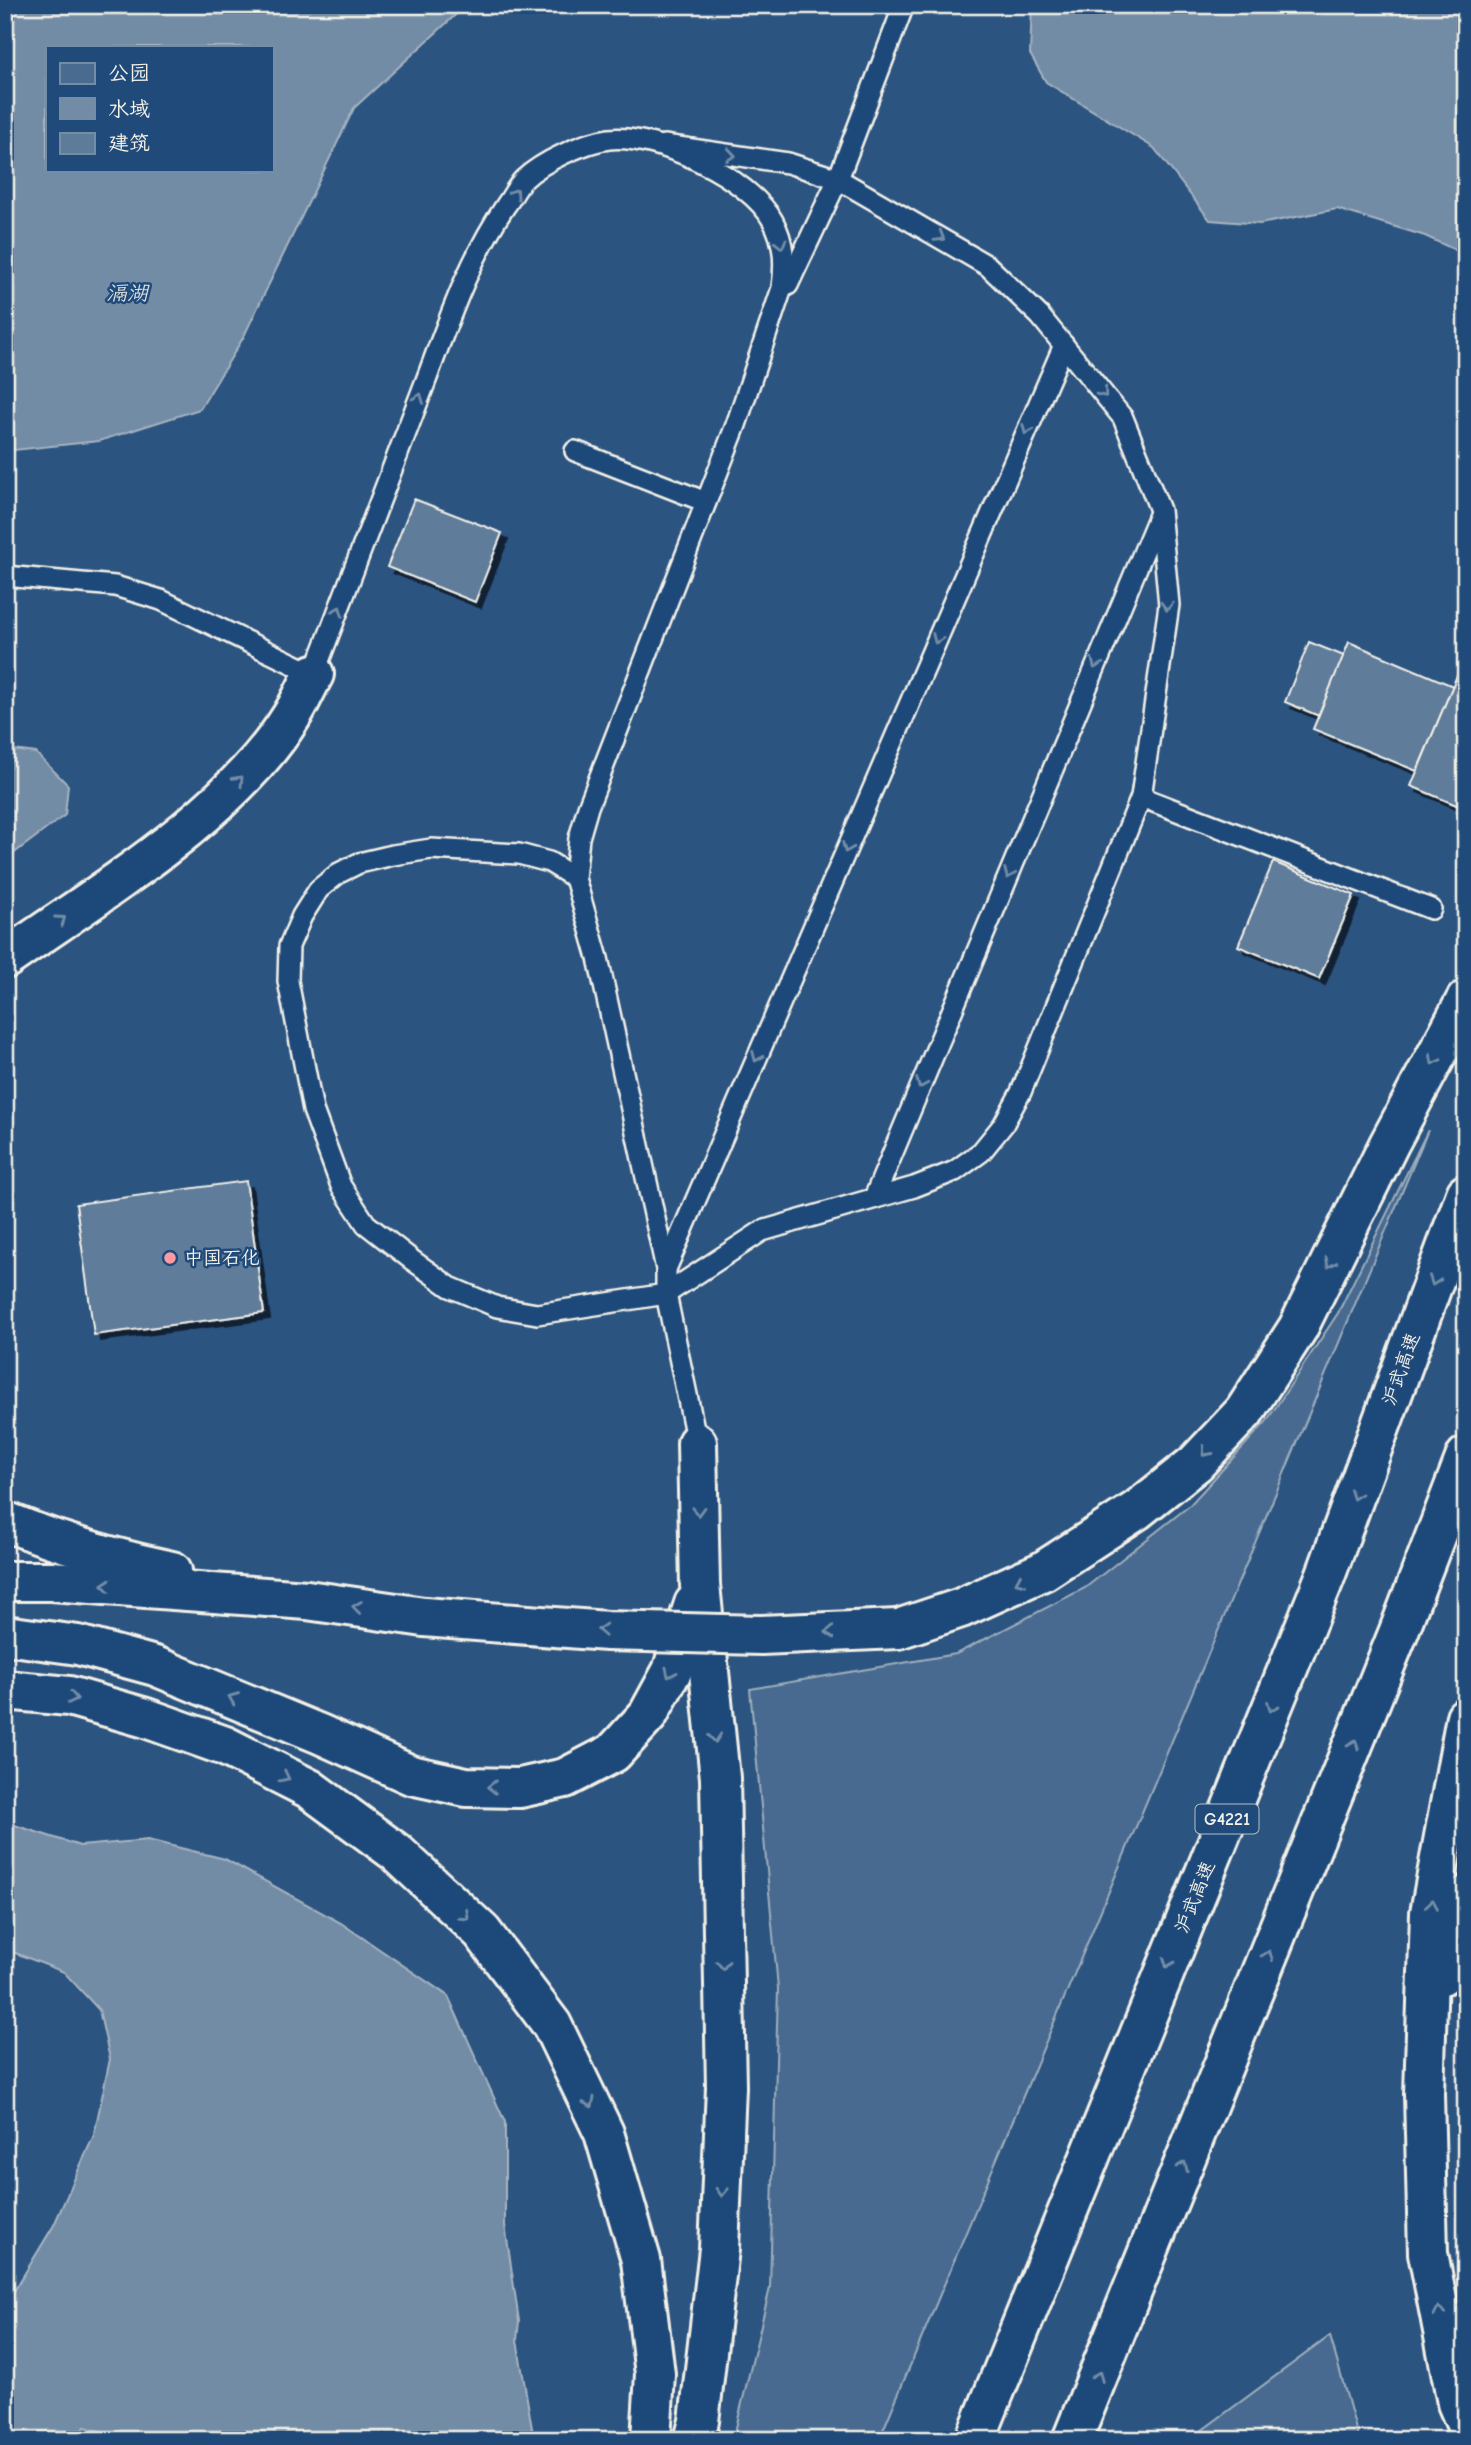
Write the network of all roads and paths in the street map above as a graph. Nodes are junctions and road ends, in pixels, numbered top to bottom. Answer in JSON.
{"nodes":[{"id":1,"x":904,"y":5,"type":"edge"},
{"id":2,"x":664,"y":145,"type":"junction"},
{"id":3,"x":838,"y":179,"type":"junction"},
{"id":4,"x":773,"y":317,"type":"junction"},
{"id":5,"x":1064,"y":345,"type":"junction"},
{"id":6,"x":575,"y":451,"type":"dead end"},
{"id":7,"x":706,"y":502,"type":"junction"},
{"id":8,"x":1160,"y":510,"type":"junction"},
{"id":9,"x":5,"y":576,"type":"edge"},
{"id":10,"x":314,"y":674,"type":"junction"},
{"id":11,"x":1141,"y":797,"type":"junction"},
{"id":12,"x":575,"y":878,"type":"junction"},
{"id":13,"x":1432,"y":909,"type":"dead end"},
{"id":14,"x":5,"y":959,"type":"edge"},
{"id":15,"x":1466,"y":1000,"type":"edge"},
{"id":16,"x":1466,"y":1195,"type":"edge"},
{"id":17,"x":874,"y":1198,"type":"junction"},
{"id":18,"x":666,"y":1269,"type":"junction"},
{"id":19,"x":666,"y":1294,"type":"junction"},
{"id":20,"x":697,"y":1443,"type":"joint"},
{"id":21,"x":1466,"y":1455,"type":"edge"},
{"id":22,"x":5,"y":1521,"type":"edge"},
{"id":23,"x":5,"y":1581,"type":"edge"},
{"id":24,"x":700,"y":1585,"type":"junction"},
{"id":25,"x":307,"y":1600,"type":"junction"},
{"id":26,"x":5,"y":1635,"type":"edge"},
{"id":27,"x":5,"y":1690,"type":"edge"},
{"id":28,"x":1466,"y":1717,"type":"edge"},
{"id":29,"x":1466,"y":1896,"type":"edge"},
{"id":30,"x":1424,"y":2094,"type":"junction"},
{"id":31,"x":1466,"y":2424,"type":"edge"},
{"id":32,"x":651,"y":2440,"type":"edge"},
{"id":33,"x":694,"y":2440,"type":"edge"},
{"id":34,"x":975,"y":2440,"type":"edge"},
{"id":35,"x":1072,"y":2440,"type":"edge"}],
"edges":[{"from":1,"to":3,"type":"lane"},
{"from":2,"to":3,"type":"lane","one_way":true},
{"from":2,"to":4,"type":"lane","one_way":true},
{"from":10,"to":2,"type":"lane","one_way":true},
{"from":3,"to":4,"type":"lane"},
{"from":3,"to":5,"type":"lane","one_way":true},
{"from":4,"to":7,"type":"lane"},
{"from":5,"to":8,"type":"lane","one_way":true},
{"from":5,"to":18,"type":"lane","one_way":true},
{"from":6,"to":7,"type":"lane"},
{"from":7,"to":12,"type":"lane"},
{"from":8,"to":11,"type":"lane","one_way":true},
{"from":8,"to":17,"type":"lane","one_way":true},
{"from":9,"to":10,"type":"lane"},
{"from":14,"to":10,"type":"highway","one_way":true},
{"from":11,"to":13,"type":"lane"},
{"from":11,"to":17,"type":"lane"},
{"from":12,"to":18,"type":"lane"},
{"from":12,"to":19,"type":"lane"},
{"from":15,"to":25,"type":"highway","one_way":true,"bridge":true},
{"from":16,"to":34,"type":"highway","name":"沪武高速","number":"G4221","one_way":true},
{"from":17,"to":19,"type":"lane"},
{"from":18,"to":19,"type":"lane"},
{"from":19,"to":20,"type":"lane"},
{"from":20,"to":24,"type":"highway","one_way":true},
{"from":35,"to":21,"type":"highway","one_way":true},
{"from":22,"to":25,"type":"highway"},
{"from":25,"to":23,"type":"highway","one_way":true},
{"from":24,"to":26,"type":"highway","one_way":true},
{"from":24,"to":33,"type":"highway","one_way":true},
{"from":27,"to":32,"type":"highway","one_way":true},
{"from":30,"to":28,"type":"highway","one_way":true},
{"from":29,"to":30,"type":"highway"},
{"from":31,"to":30,"type":"highway","one_way":true}]}
